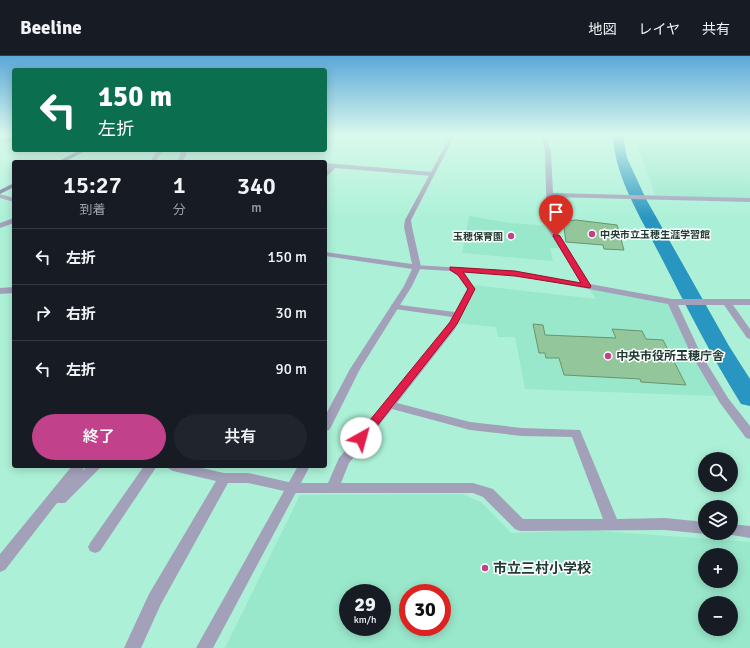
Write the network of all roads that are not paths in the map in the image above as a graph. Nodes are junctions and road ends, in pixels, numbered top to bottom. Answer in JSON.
{"nodes":[{"id":1,"x":438,"y":163,"type":"edge"},
{"id":2,"x":548,"y":163,"type":"edge"},
{"id":3,"x":327,"y":165,"type":"edge"},
{"id":4,"x":334,"y":165,"type":"junction"},
{"id":5,"x":327,"y":174,"type":"edge"},
{"id":6,"x":432,"y":174,"type":"junction"},
{"id":7,"x":12,"y":186,"type":"edge"},
{"id":8,"x":0,"y":192,"type":"edge"},
{"id":9,"x":550,"y":195,"type":"junction"},
{"id":10,"x":0,"y":196,"type":"edge"},
{"id":11,"x":12,"y":199,"type":"edge"},
{"id":12,"x":750,"y":200,"type":"edge"},
{"id":13,"x":12,"y":221,"type":"edge"},
{"id":14,"x":0,"y":226,"type":"edge"},
{"id":15,"x":327,"y":254,"type":"edge"},
{"id":16,"x":417,"y":267,"type":"junction"},
{"id":17,"x":452,"y":269,"type":"junction"},
{"id":18,"x":587,"y":286,"type":"junction"},
{"id":19,"x":12,"y":290,"type":"edge"},
{"id":20,"x":0,"y":291,"type":"edge"},
{"id":21,"x":672,"y":302,"type":"junction"},
{"id":22,"x":727,"y":302,"type":"junction"},
{"id":23,"x":750,"y":302,"type":"edge"},
{"id":24,"x":395,"y":306,"type":"junction"},
{"id":25,"x":458,"y":315,"type":"junction"},
{"id":26,"x":749,"y":333,"type":"edge"},
{"id":27,"x":388,"y":404,"type":"junction"},
{"id":28,"x":327,"y":423,"type":"edge"},
{"id":29,"x":750,"y":435,"type":"edge"},
{"id":30,"x":78,"y":468,"type":"edge"},
{"id":31,"x":94,"y":468,"type":"edge"},
{"id":32,"x":150,"y":468,"type":"edge"},
{"id":33,"x":182,"y":468,"type":"edge"},
{"id":34,"x":303,"y":468,"type":"edge"},
{"id":35,"x":224,"y":478,"type":"junction"},
{"id":36,"x":293,"y":488,"type":"junction"},
{"id":37,"x":332,"y":488,"type":"junction"},
{"id":38,"x":39,"y":518,"type":"junction"},
{"id":39,"x":612,"y":524,"type":"junction"},
{"id":40,"x":698,"y":527,"type":"edge"},
{"id":41,"x":738,"y":531,"type":"edge"},
{"id":42,"x":750,"y":532,"type":"edge"},
{"id":43,"x":95,"y":547,"type":"dead end"},
{"id":44,"x":0,"y":565,"type":"edge"},
{"id":45,"x":132,"y":648,"type":"edge"},
{"id":46,"x":204,"y":648,"type":"edge"}],
"edges":[{"from":1,"to":6,"type":"street"},
{"from":2,"to":9,"type":"street"},
{"from":3,"to":4,"type":"street"},
{"from":4,"to":5,"type":"street"},
{"from":4,"to":6,"type":"street"},
{"from":6,"to":16,"type":"street"},
{"from":7,"to":8,"type":"main road"},
{"from":9,"to":12,"type":"street"},
{"from":9,"to":18,"type":"street"},
{"from":10,"to":11,"type":"street"},
{"from":13,"to":14,"type":"street"},
{"from":15,"to":16,"type":"street"},
{"from":16,"to":17,"type":"street"},
{"from":16,"to":24,"type":"street"},
{"from":17,"to":18,"type":"street"},
{"from":17,"to":25,"type":"street"},
{"from":18,"to":21,"type":"street"},
{"from":19,"to":20,"type":"street"},
{"from":21,"to":22,"type":"street"},
{"from":21,"to":29,"type":"street"},
{"from":22,"to":23,"type":"street"},
{"from":22,"to":26,"type":"street"},
{"from":24,"to":25,"type":"street"},
{"from":24,"to":28,"type":"street"},
{"from":25,"to":27,"type":"street"},
{"from":27,"to":37,"type":"street"},
{"from":27,"to":39,"type":"street"},
{"from":30,"to":38,"type":"street"},
{"from":31,"to":38,"type":"street"},
{"from":32,"to":43,"type":"street"},
{"from":33,"to":35,"type":"street"},
{"from":34,"to":36,"type":"street"},
{"from":35,"to":36,"type":"street"},
{"from":35,"to":45,"type":"street"},
{"from":36,"to":37,"type":"street"},
{"from":36,"to":46,"type":"street"},
{"from":37,"to":39,"type":"street"},
{"from":38,"to":44,"type":"street"},
{"from":39,"to":40,"type":"street"},
{"from":41,"to":42,"type":"street"}]}
